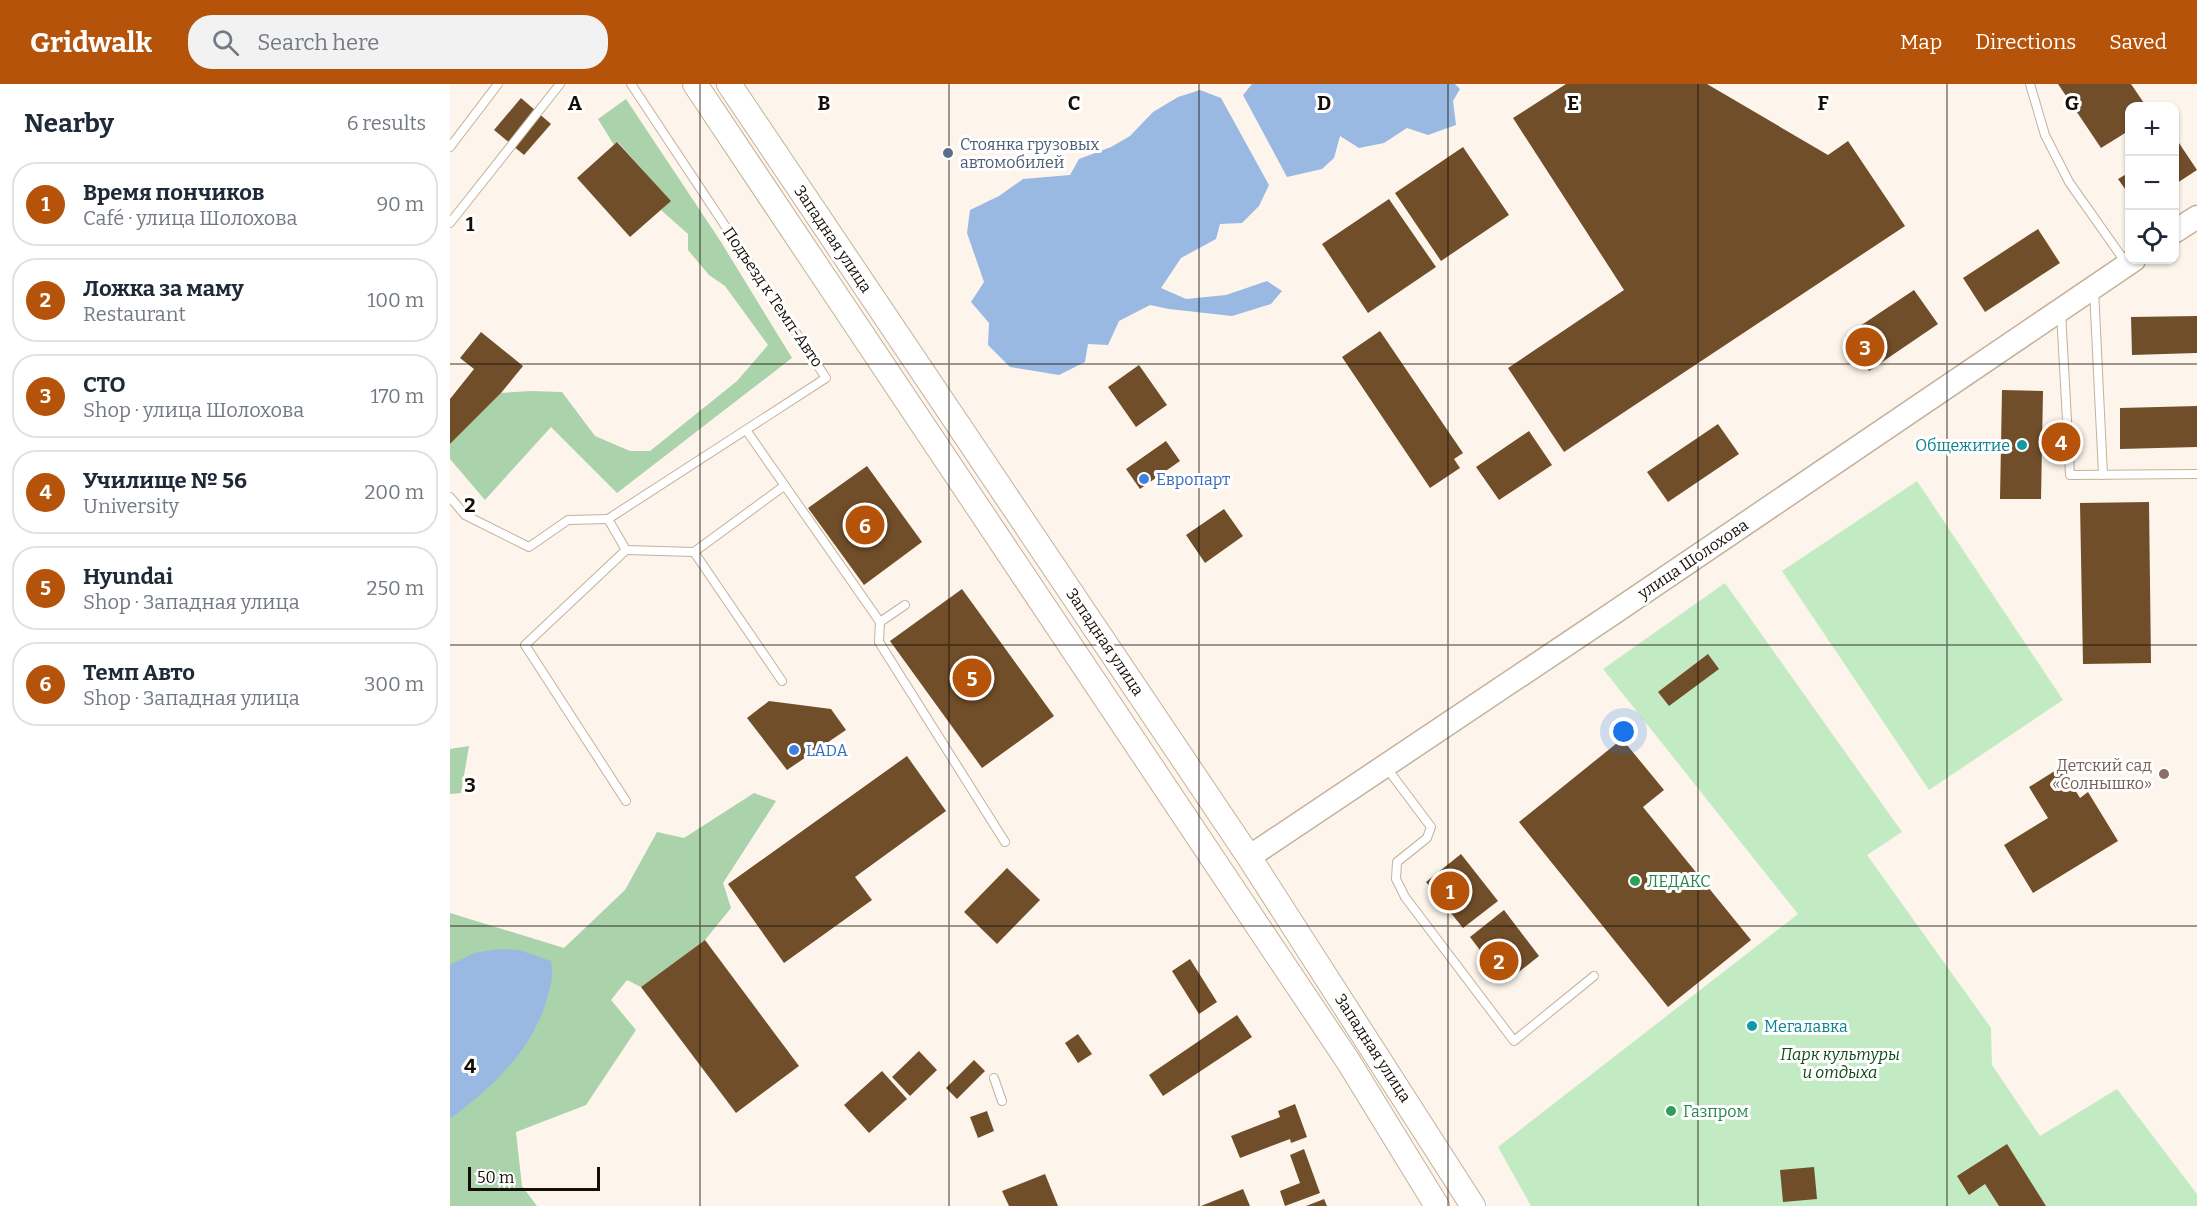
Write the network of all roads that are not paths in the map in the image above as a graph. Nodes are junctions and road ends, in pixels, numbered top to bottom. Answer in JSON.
{"nodes":[{"id":1,"x":498,"y":84,"type":"edge"},
{"id":2,"x":560,"y":84,"type":"edge"},
{"id":3,"x":631,"y":84,"type":"edge"},
{"id":4,"x":695,"y":84,"type":"edge"},
{"id":5,"x":729,"y":84,"type":"edge"},
{"id":6,"x":2030,"y":84,"type":"edge"},
{"id":7,"x":450,"y":147,"type":"edge"},
{"id":8,"x":2197,"y":217,"type":"edge"},
{"id":9,"x":450,"y":223,"type":"edge"},
{"id":10,"x":2179,"y":229,"type":"edge"},
{"id":11,"x":2125,"y":254,"type":"edge"},
{"id":12,"x":2128,"y":264,"type":"edge"},
{"id":13,"x":2094,"y":287,"type":"junction"},
{"id":14,"x":2061,"y":309,"type":"junction"},
{"id":15,"x":746,"y":430,"type":"junction"},
{"id":16,"x":2197,"y":474,"type":"edge"},
{"id":17,"x":2103,"y":475,"type":"junction"},
{"id":18,"x":784,"y":486,"type":"junction"},
{"id":19,"x":450,"y":498,"type":"edge"},
{"id":20,"x":608,"y":519,"type":"junction"},
{"id":21,"x":626,"y":550,"type":"junction"},
{"id":22,"x":694,"y":552,"type":"junction"},
{"id":23,"x":905,"y":605,"type":"dead end"},
{"id":24,"x":880,"y":622,"type":"junction"},
{"id":25,"x":782,"y":681,"type":"dead end"},
{"id":26,"x":1385,"y":765,"type":"junction"},
{"id":27,"x":626,"y":801,"type":"dead end"},
{"id":28,"x":1005,"y":842,"type":"dead end"},
{"id":29,"x":1249,"y":857,"type":"junction"},
{"id":30,"x":1594,"y":976,"type":"dead end"},
{"id":31,"x":994,"y":1078,"type":"dead end"},
{"id":32,"x":1002,"y":1101,"type":"dead end"},
{"id":33,"x":1437,"y":1206,"type":"edge"},
{"id":34,"x":1473,"y":1206,"type":"edge"}],
"edges":[{"from":1,"to":7,"type":"lane"},
{"from":2,"to":9,"type":"lane"},
{"from":3,"to":15,"type":"lane","name":"Подъезд к Темп-Авто"},
{"from":4,"to":33,"type":"main road","name":"Западная улица"},
{"from":5,"to":29,"type":"main road","name":"Западная улица"},
{"from":6,"to":11,"type":"lane"},
{"from":8,"to":10,"type":"street"},
{"from":12,"to":13,"type":"street","name":"улица Шолохова"},
{"from":13,"to":14,"type":"street","name":"улица Шолохова"},
{"from":13,"to":17,"type":"lane"},
{"from":14,"to":17,"type":"lane"},
{"from":14,"to":26,"type":"street","name":"улица Шолохова"},
{"from":15,"to":18,"type":"lane"},
{"from":15,"to":20,"type":"lane","name":"Подъезд к Темп-Авто"},
{"from":16,"to":17,"type":"lane"},
{"from":18,"to":22,"type":"lane"},
{"from":18,"to":24,"type":"lane"},
{"from":19,"to":20,"type":"lane"},
{"from":20,"to":21,"type":"lane"},
{"from":21,"to":22,"type":"lane"},
{"from":21,"to":27,"type":"lane"},
{"from":22,"to":25,"type":"lane"},
{"from":23,"to":24,"type":"lane"},
{"from":24,"to":28,"type":"lane"},
{"from":26,"to":29,"type":"street","name":"улица Шолохова"},
{"from":26,"to":30,"type":"lane"},
{"from":29,"to":34,"type":"main road","name":"Западная улица"},
{"from":31,"to":32,"type":"lane"}]}
